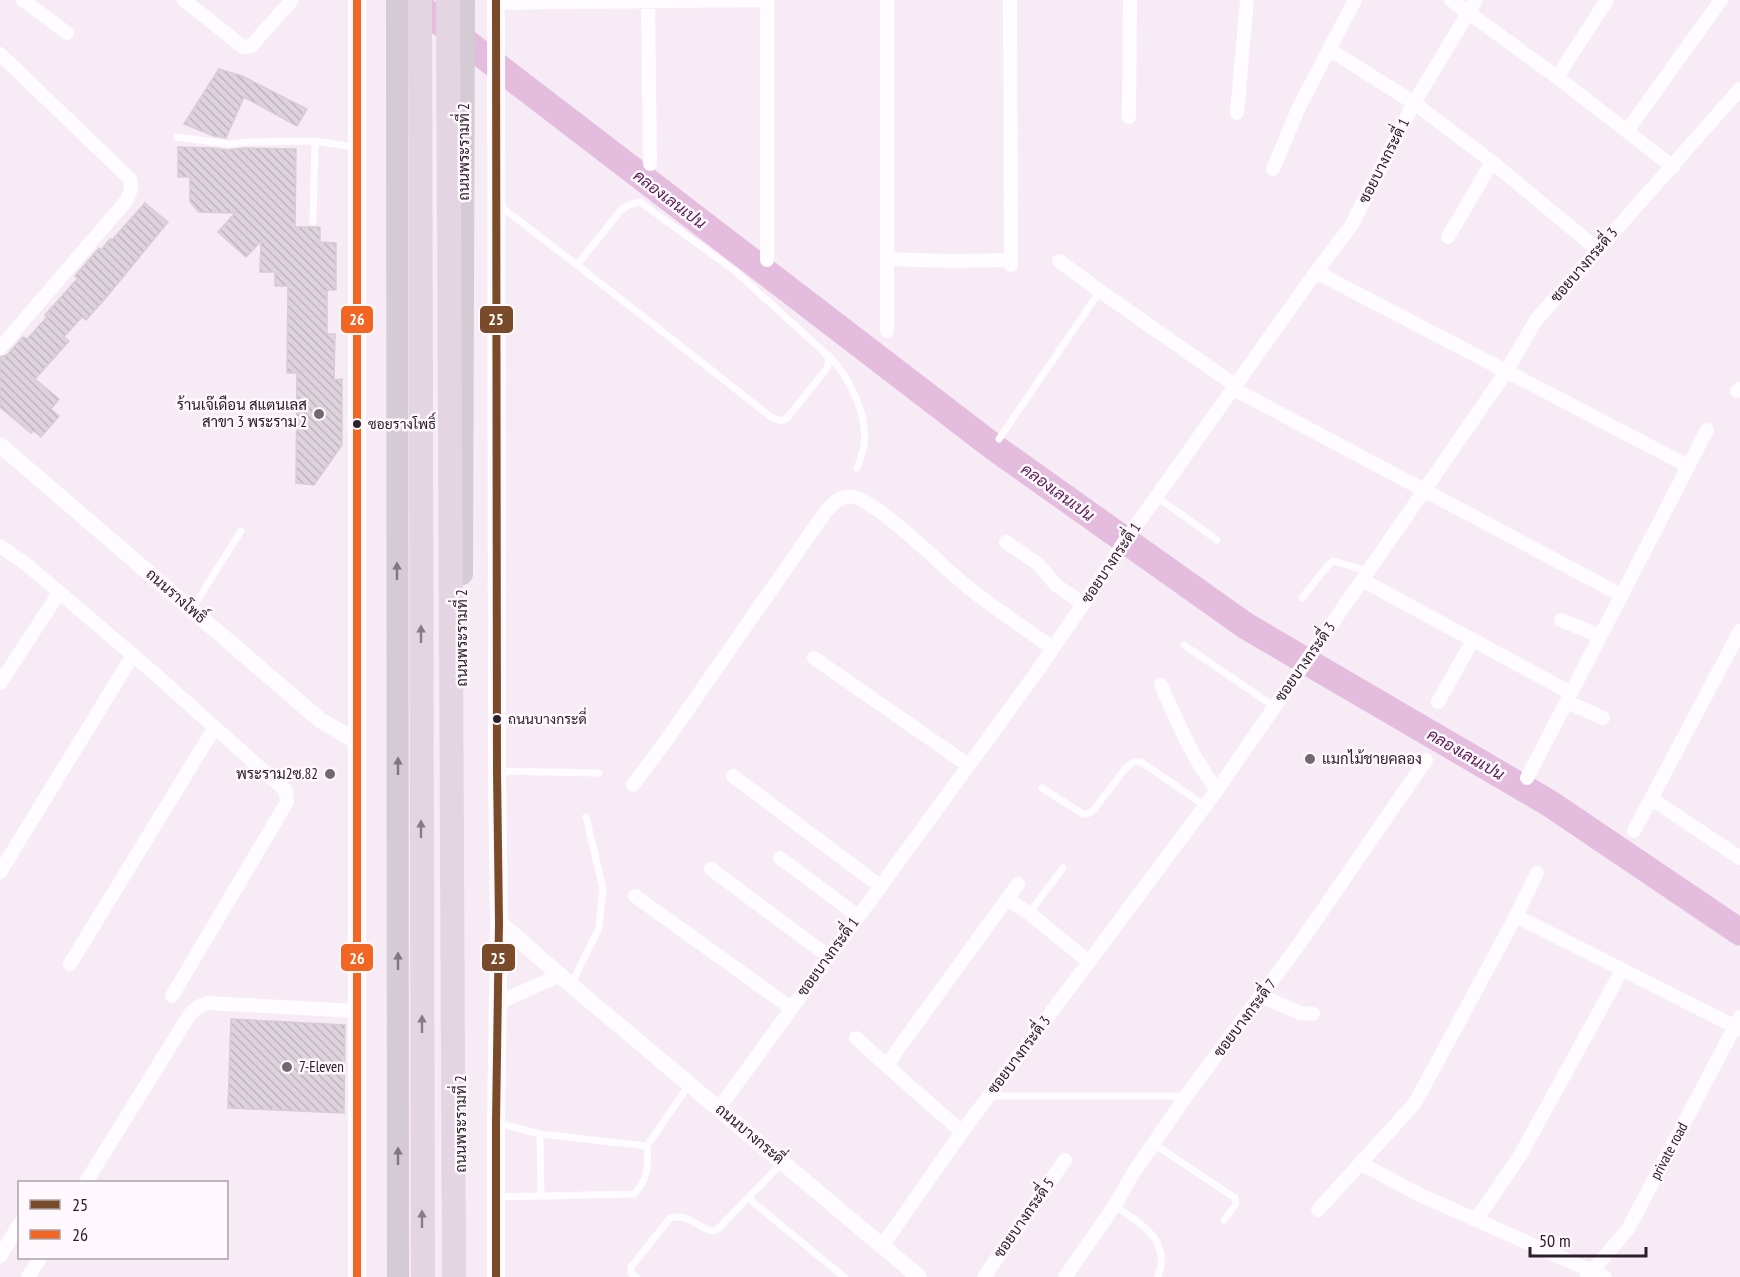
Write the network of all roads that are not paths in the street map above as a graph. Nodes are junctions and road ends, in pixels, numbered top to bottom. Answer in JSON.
{"nodes":[{"id":1,"x":23,"y":0,"type":"edge"},
{"id":2,"x":184,"y":0,"type":"edge"},
{"id":3,"x":292,"y":0,"type":"edge"},
{"id":4,"x":357,"y":0,"type":"edge"},
{"id":5,"x":420,"y":0,"type":"edge"},
{"id":6,"x":448,"y":0,"type":"edge"},
{"id":7,"x":761,"y":0,"type":"edge"},
{"id":8,"x":767,"y":0,"type":"edge"},
{"id":9,"x":887,"y":0,"type":"edge"},
{"id":10,"x":1010,"y":0,"type":"edge"},
{"id":11,"x":1130,"y":0,"type":"edge"},
{"id":12,"x":1247,"y":0,"type":"edge"},
{"id":13,"x":1354,"y":0,"type":"edge"},
{"id":14,"x":1451,"y":0,"type":"edge"},
{"id":15,"x":1607,"y":0,"type":"edge"},
{"id":16,"x":1721,"y":0,"type":"edge"},
{"id":17,"x":648,"y":1,"type":"edge"},
{"id":18,"x":496,"y":2,"type":"edge"},
{"id":19,"x":397,"y":6,"type":"edge"},
{"id":20,"x":1472,"y":6,"type":"edge"},
{"id":21,"x":464,"y":10,"type":"edge"},
{"id":22,"x":67,"y":33,"type":"dead end"},
{"id":23,"x":1329,"y":49,"type":"junction"},
{"id":24,"x":0,"y":54,"type":"edge"},
{"id":25,"x":1557,"y":77,"type":"junction"},
{"id":26,"x":1740,"y":89,"type":"edge"},
{"id":27,"x":1414,"y":104,"type":"junction"},
{"id":28,"x":1237,"y":113,"type":"dead end"},
{"id":29,"x":1130,"y":117,"type":"dead end"},
{"id":30,"x":1627,"y":131,"type":"junction"},
{"id":31,"x":177,"y":137,"type":"dead end"},
{"id":32,"x":315,"y":141,"type":"junction"},
{"id":33,"x":357,"y":147,"type":"junction"},
{"id":34,"x":1492,"y":162,"type":"junction"},
{"id":35,"x":650,"y":164,"type":"dead end"},
{"id":36,"x":1673,"y":167,"type":"junction"},
{"id":37,"x":1274,"y":169,"type":"dead end"},
{"id":38,"x":497,"y":204,"type":"junction"},
{"id":39,"x":313,"y":222,"type":"dead end"},
{"id":40,"x":1448,"y":237,"type":"dead end"},
{"id":41,"x":1597,"y":249,"type":"junction"},
{"id":42,"x":888,"y":259,"type":"junction"},
{"id":43,"x":767,"y":260,"type":"dead end"},
{"id":44,"x":1059,"y":261,"type":"dead end"},
{"id":45,"x":577,"y":265,"type":"junction"},
{"id":46,"x":1316,"y":272,"type":"junction"},
{"id":47,"x":1100,"y":291,"type":"junction"},
{"id":48,"x":887,"y":331,"type":"dead end"},
{"id":49,"x":0,"y":348,"type":"edge"},
{"id":50,"x":825,"y":352,"type":"junction"},
{"id":51,"x":1506,"y":372,"type":"junction"},
{"id":52,"x":1235,"y":388,"type":"junction"},
{"id":53,"x":1707,"y":430,"type":"dead end"},
{"id":54,"x":999,"y":439,"type":"dead end"},
{"id":55,"x":0,"y":445,"type":"edge"},
{"id":56,"x":1688,"y":466,"type":"junction"},
{"id":57,"x":857,"y":468,"type":"dead end"},
{"id":58,"x":1423,"y":491,"type":"junction"},
{"id":59,"x":1156,"y":497,"type":"junction"},
{"id":60,"x":241,"y":531,"type":"dead end"},
{"id":61,"x":1217,"y":540,"type":"dead end"},
{"id":62,"x":1005,"y":542,"type":"dead end"},
{"id":63,"x":0,"y":546,"type":"edge"},
{"id":64,"x":1365,"y":576,"type":"junction"},
{"id":65,"x":59,"y":592,"type":"junction"},
{"id":66,"x":1621,"y":595,"type":"junction"},
{"id":67,"x":1302,"y":598,"type":"dead end"},
{"id":68,"x":1083,"y":604,"type":"junction"},
{"id":69,"x":192,"y":609,"type":"junction"},
{"id":70,"x":1561,"y":620,"type":"dead end"},
{"id":71,"x":1740,"y":630,"type":"edge"},
{"id":72,"x":1600,"y":636,"type":"junction"},
{"id":73,"x":1473,"y":640,"type":"junction"},
{"id":74,"x":1184,"y":645,"type":"dead end"},
{"id":75,"x":1053,"y":648,"type":"junction"},
{"id":76,"x":133,"y":655,"type":"junction"},
{"id":77,"x":814,"y":658,"type":"dead end"},
{"id":78,"x":0,"y":683,"type":"edge"},
{"id":79,"x":1161,"y":685,"type":"dead end"},
{"id":80,"x":1569,"y":697,"type":"junction"},
{"id":81,"x":1438,"y":702,"type":"dead end"},
{"id":82,"x":1275,"y":707,"type":"junction"},
{"id":83,"x":1603,"y":718,"type":"dead end"},
{"id":84,"x":215,"y":727,"type":"junction"},
{"id":85,"x":356,"y":741,"type":"junction"},
{"id":86,"x":1426,"y":759,"type":"dead end"},
{"id":87,"x":968,"y":765,"type":"junction"},
{"id":88,"x":497,"y":771,"type":"junction"},
{"id":89,"x":599,"y":772,"type":"dead end"},
{"id":90,"x":733,"y":776,"type":"dead end"},
{"id":91,"x":1527,"y":778,"type":"dead end"},
{"id":92,"x":633,"y":786,"type":"dead end"},
{"id":93,"x":1042,"y":788,"type":"dead end"},
{"id":94,"x":1217,"y":790,"type":"junction"},
{"id":95,"x":1652,"y":798,"type":"junction"},
{"id":96,"x":1204,"y":805,"type":"junction"},
{"id":97,"x":586,"y":817,"type":"dead end"},
{"id":98,"x":1634,"y":831,"type":"dead end"},
{"id":99,"x":780,"y":858,"type":"dead end"},
{"id":100,"x":1740,"y":858,"type":"edge"},
{"id":101,"x":1063,"y":868,"type":"dead end"},
{"id":102,"x":711,"y":869,"type":"dead end"},
{"id":103,"x":0,"y":872,"type":"edge"},
{"id":104,"x":1537,"y":873,"type":"dead end"},
{"id":105,"x":1018,"y":884,"type":"dead end"},
{"id":106,"x":880,"y":886,"type":"junction"},
{"id":107,"x":635,"y":896,"type":"dead end"},
{"id":108,"x":1007,"y":899,"type":"junction"},
{"id":109,"x":1029,"y":913,"type":"junction"},
{"id":110,"x":858,"y":916,"type":"junction"},
{"id":111,"x":1516,"y":916,"type":"junction"},
{"id":112,"x":500,"y":922,"type":"junction"},
{"id":113,"x":828,"y":956,"type":"junction"},
{"id":114,"x":1089,"y":962,"type":"junction"},
{"id":115,"x":70,"y":964,"type":"dead end"},
{"id":116,"x":1622,"y":970,"type":"junction"},
{"id":117,"x":566,"y":980,"type":"junction"},
{"id":118,"x":172,"y":996,"type":"dead end"},
{"id":119,"x":1262,"y":996,"type":"junction"},
{"id":120,"x":498,"y":1003,"type":"junction"},
{"id":121,"x":791,"y":1008,"type":"junction"},
{"id":122,"x":357,"y":1011,"type":"junction"},
{"id":123,"x":1313,"y":1014,"type":"dead end"},
{"id":124,"x":1738,"y":1024,"type":"edge"},
{"id":125,"x":856,"y":1038,"type":"dead end"},
{"id":126,"x":887,"y":1066,"type":"junction"},
{"id":127,"x":690,"y":1083,"type":"junction"},
{"id":128,"x":988,"y":1096,"type":"junction"},
{"id":129,"x":1186,"y":1096,"type":"junction"},
{"id":130,"x":719,"y":1107,"type":"junction"},
{"id":131,"x":495,"y":1122,"type":"junction"},
{"id":132,"x":962,"y":1132,"type":"junction"},
{"id":133,"x":540,"y":1134,"type":"junction"},
{"id":134,"x":1154,"y":1144,"type":"junction"},
{"id":135,"x":647,"y":1146,"type":"junction"},
{"id":136,"x":1065,"y":1160,"type":"dead end"},
{"id":137,"x":783,"y":1162,"type":"junction"},
{"id":138,"x":1360,"y":1162,"type":"junction"},
{"id":139,"x":87,"y":1181,"type":"edge"},
{"id":140,"x":541,"y":1196,"type":"junction"},
{"id":141,"x":496,"y":1197,"type":"junction"},
{"id":142,"x":748,"y":1198,"type":"junction"},
{"id":143,"x":1115,"y":1206,"type":"junction"},
{"id":144,"x":1318,"y":1210,"type":"dead end"},
{"id":145,"x":1224,"y":1220,"type":"dead end"},
{"id":146,"x":1476,"y":1220,"type":"junction"},
{"id":147,"x":18,"y":1226,"type":"edge"},
{"id":148,"x":882,"y":1246,"type":"junction"},
{"id":149,"x":0,"y":1256,"type":"edge"},
{"id":150,"x":39,"y":1259,"type":"edge"},
{"id":151,"x":1589,"y":1274,"type":"edge"},
{"id":152,"x":28,"y":1277,"type":"edge"},
{"id":153,"x":357,"y":1277,"type":"edge"},
{"id":154,"x":398,"y":1277,"type":"edge"},
{"id":155,"x":423,"y":1277,"type":"edge"},
{"id":156,"x":454,"y":1277,"type":"edge"},
{"id":157,"x":461,"y":1277,"type":"edge"},
{"id":158,"x":496,"y":1277,"type":"edge"},
{"id":159,"x":636,"y":1277,"type":"edge"},
{"id":160,"x":844,"y":1277,"type":"edge"},
{"id":161,"x":919,"y":1277,"type":"edge"},
{"id":162,"x":984,"y":1277,"type":"edge"},
{"id":163,"x":1065,"y":1277,"type":"edge"},
{"id":164,"x":1158,"y":1277,"type":"edge"},
{"id":165,"x":1605,"y":1277,"type":"edge"}],
"edges":[{"from":1,"to":22,"type":"street"},
{"from":2,"to":3,"type":"street"},
{"from":4,"to":33,"type":"main road"},
{"from":155,"to":5,"type":"highway","one_way":true},
{"from":6,"to":156,"type":"highway"},
{"from":7,"to":17,"type":"street"},
{"from":8,"to":43,"type":"street"},
{"from":9,"to":42,"type":"street"},
{"from":10,"to":42,"type":"street"},
{"from":11,"to":29,"type":"street"},
{"from":12,"to":28,"type":"street"},
{"from":13,"to":23,"type":"street"},
{"from":14,"to":20,"type":"street"},
{"from":15,"to":25,"type":"street"},
{"from":16,"to":30,"type":"street"},
{"from":17,"to":18,"type":"street"},
{"from":17,"to":35,"type":"street"},
{"from":18,"to":38,"type":"main road"},
{"from":154,"to":19,"type":"highway","one_way":true},
{"from":20,"to":25,"type":"street"},
{"from":20,"to":27,"type":"street","name":"ซอยบางกระดี่ 1"},
{"from":21,"to":157,"type":"highway","name":"ถนนพระรามที่ 2"},
{"from":23,"to":27,"type":"street"},
{"from":23,"to":37,"type":"street"},
{"from":24,"to":49,"type":"street"},
{"from":25,"to":30,"type":"street"},
{"from":26,"to":36,"type":"street","name":"ซอยบางกระดี่ 3"},
{"from":27,"to":34,"type":"street"},
{"from":27,"to":46,"type":"street","name":"ซอยบางกระดี่ 1"},
{"from":30,"to":36,"type":"street"},
{"from":31,"to":32,"type":"lane"},
{"from":32,"to":33,"type":"lane"},
{"from":32,"to":39,"type":"lane"},
{"from":33,"to":85,"type":"main road"},
{"from":34,"to":40,"type":"street"},
{"from":34,"to":41,"type":"street"},
{"from":36,"to":41,"type":"street","name":"ซอยบางกระดี่ 3"},
{"from":38,"to":45,"type":"lane"},
{"from":38,"to":88,"type":"main road"},
{"from":41,"to":51,"type":"street","name":"ซอยบางกระดี่ 3"},
{"from":42,"to":48,"type":"street"},
{"from":44,"to":47,"type":"street"},
{"from":45,"to":50,"type":"lane"},
{"from":45,"to":50,"type":"lane"},
{"from":46,"to":51,"type":"street"},
{"from":46,"to":52,"type":"street","name":"ซอยบางกระดี่ 1"},
{"from":47,"to":52,"type":"street"},
{"from":47,"to":54,"type":"lane"},
{"from":50,"to":57,"type":"lane"},
{"from":51,"to":56,"type":"street"},
{"from":51,"to":58,"type":"street","name":"ซอยบางกระดี่ 3"},
{"from":52,"to":58,"type":"street"},
{"from":52,"to":59,"type":"street","name":"ซอยบางกระดี่ 1"},
{"from":53,"to":56,"type":"street"},
{"from":55,"to":69,"type":"street","name":"ถนนรางโพธิ์"},
{"from":56,"to":66,"type":"street"},
{"from":58,"to":64,"type":"street","name":"ซอยบางกระดี่ 3"},
{"from":58,"to":66,"type":"street"},
{"from":59,"to":61,"type":"lane"},
{"from":59,"to":68,"type":"street","name":"ซอยบางกระดี่ 1"},
{"from":60,"to":69,"type":"lane"},
{"from":62,"to":68,"type":"street"},
{"from":63,"to":65,"type":"street"},
{"from":64,"to":67,"type":"lane"},
{"from":64,"to":73,"type":"street"},
{"from":64,"to":82,"type":"street","name":"ซอยบางกระดี่ 3"},
{"from":65,"to":76,"type":"street"},
{"from":65,"to":78,"type":"street"},
{"from":66,"to":72,"type":"street"},
{"from":68,"to":75,"type":"street","name":"ซอยบางกระดี่ 1"},
{"from":69,"to":85,"type":"street","name":"ถนนรางโพธิ์"},
{"from":70,"to":72,"type":"street"},
{"from":71,"to":95,"type":"street"},
{"from":72,"to":80,"type":"street"},
{"from":73,"to":80,"type":"street"},
{"from":73,"to":81,"type":"street"},
{"from":74,"to":82,"type":"lane"},
{"from":75,"to":87,"type":"street","name":"ซอยบางกระดี่ 1"},
{"from":75,"to":92,"type":"street"},
{"from":76,"to":84,"type":"street"},
{"from":76,"to":103,"type":"street"},
{"from":77,"to":87,"type":"street"},
{"from":79,"to":94,"type":"street"},
{"from":80,"to":83,"type":"street"},
{"from":80,"to":91,"type":"street"},
{"from":82,"to":94,"type":"street","name":"ซอยบางกระดี่ 3"},
{"from":84,"to":115,"type":"street"},
{"from":84,"to":118,"type":"street"},
{"from":85,"to":122,"type":"main road"},
{"from":86,"to":119,"type":"street","name":"ซอยบางกระดี่ 7"},
{"from":87,"to":106,"type":"street","name":"ซอยบางกระดี่ 1"},
{"from":88,"to":89,"type":"lane"},
{"from":88,"to":112,"type":"main road"},
{"from":90,"to":106,"type":"street"},
{"from":93,"to":96,"type":"lane"},
{"from":94,"to":96,"type":"street","name":"ซอยบางกระดี่ 3"},
{"from":95,"to":98,"type":"street"},
{"from":95,"to":100,"type":"street"},
{"from":96,"to":114,"type":"street","name":"ซอยบางกระดี่ 3"},
{"from":97,"to":117,"type":"lane"},
{"from":99,"to":110,"type":"street"},
{"from":101,"to":109,"type":"lane"},
{"from":102,"to":113,"type":"street"},
{"from":104,"to":111,"type":"street"},
{"from":105,"to":108,"type":"street"},
{"from":106,"to":110,"type":"street","name":"ซอยบางกระดี่ 1"},
{"from":107,"to":121,"type":"street"},
{"from":108,"to":109,"type":"street"},
{"from":108,"to":126,"type":"street"},
{"from":109,"to":114,"type":"street"},
{"from":110,"to":113,"type":"street","name":"ซอยบางกระดี่ 1"},
{"from":111,"to":116,"type":"street"},
{"from":111,"to":138,"type":"street"},
{"from":112,"to":117,"type":"street","name":"ถนนบางกระดี่"},
{"from":112,"to":120,"type":"main road"},
{"from":113,"to":121,"type":"street","name":"ซอยบางกระดี่ 1"},
{"from":114,"to":128,"type":"street","name":"ซอยบางกระดี่ 3"},
{"from":116,"to":124,"type":"street"},
{"from":116,"to":146,"type":"street"},
{"from":117,"to":120,"type":"street"},
{"from":117,"to":127,"type":"street","name":"ถนนบางกระดี่"},
{"from":119,"to":123,"type":"street"},
{"from":119,"to":129,"type":"street","name":"ซอยบางกระดี่ 7"},
{"from":120,"to":131,"type":"main road"},
{"from":121,"to":130,"type":"street","name":"ซอยบางกระดี่ 1"},
{"from":122,"to":139,"type":"street"},
{"from":122,"to":153,"type":"main road"},
{"from":124,"to":151,"type":"street","name":"private road"},
{"from":125,"to":126,"type":"street"},
{"from":126,"to":132,"type":"street"},
{"from":127,"to":130,"type":"street","name":"ถนนบางกระดี่"},
{"from":127,"to":135,"type":"lane"},
{"from":128,"to":129,"type":"lane"},
{"from":128,"to":132,"type":"street","name":"ซอยบางกระดี่ 3"},
{"from":129,"to":134,"type":"street","name":"ซอยบางกระดี่ 7"},
{"from":130,"to":137,"type":"street","name":"ถนนบางกระดี่"},
{"from":131,"to":133,"type":"lane"},
{"from":131,"to":141,"type":"main road"},
{"from":132,"to":148,"type":"street","name":"ซอยบางกระดี่ 3"},
{"from":133,"to":135,"type":"lane"},
{"from":133,"to":140,"type":"lane"},
{"from":134,"to":143,"type":"street","name":"ซอยบางกระดี่ 7"},
{"from":134,"to":145,"type":"lane"},
{"from":135,"to":140,"type":"lane"},
{"from":136,"to":162,"type":"street","name":"ซอยบางกระดี่ 5"},
{"from":137,"to":142,"type":"lane"},
{"from":137,"to":148,"type":"street","name":"ถนนบางกระดี่"},
{"from":138,"to":144,"type":"street"},
{"from":138,"to":146,"type":"street"},
{"from":140,"to":141,"type":"lane"},
{"from":141,"to":158,"type":"main road"},
{"from":142,"to":159,"type":"lane"},
{"from":142,"to":160,"type":"lane"},
{"from":143,"to":163,"type":"street","name":"ซอยบางกระดี่ 7"},
{"from":143,"to":164,"type":"lane"},
{"from":146,"to":151,"type":"street"},
{"from":147,"to":149,"type":"street"},
{"from":148,"to":161,"type":"street","name":"ถนนบางกระดี่"},
{"from":150,"to":152,"type":"street"},
{"from":151,"to":165,"type":"street"}]}
